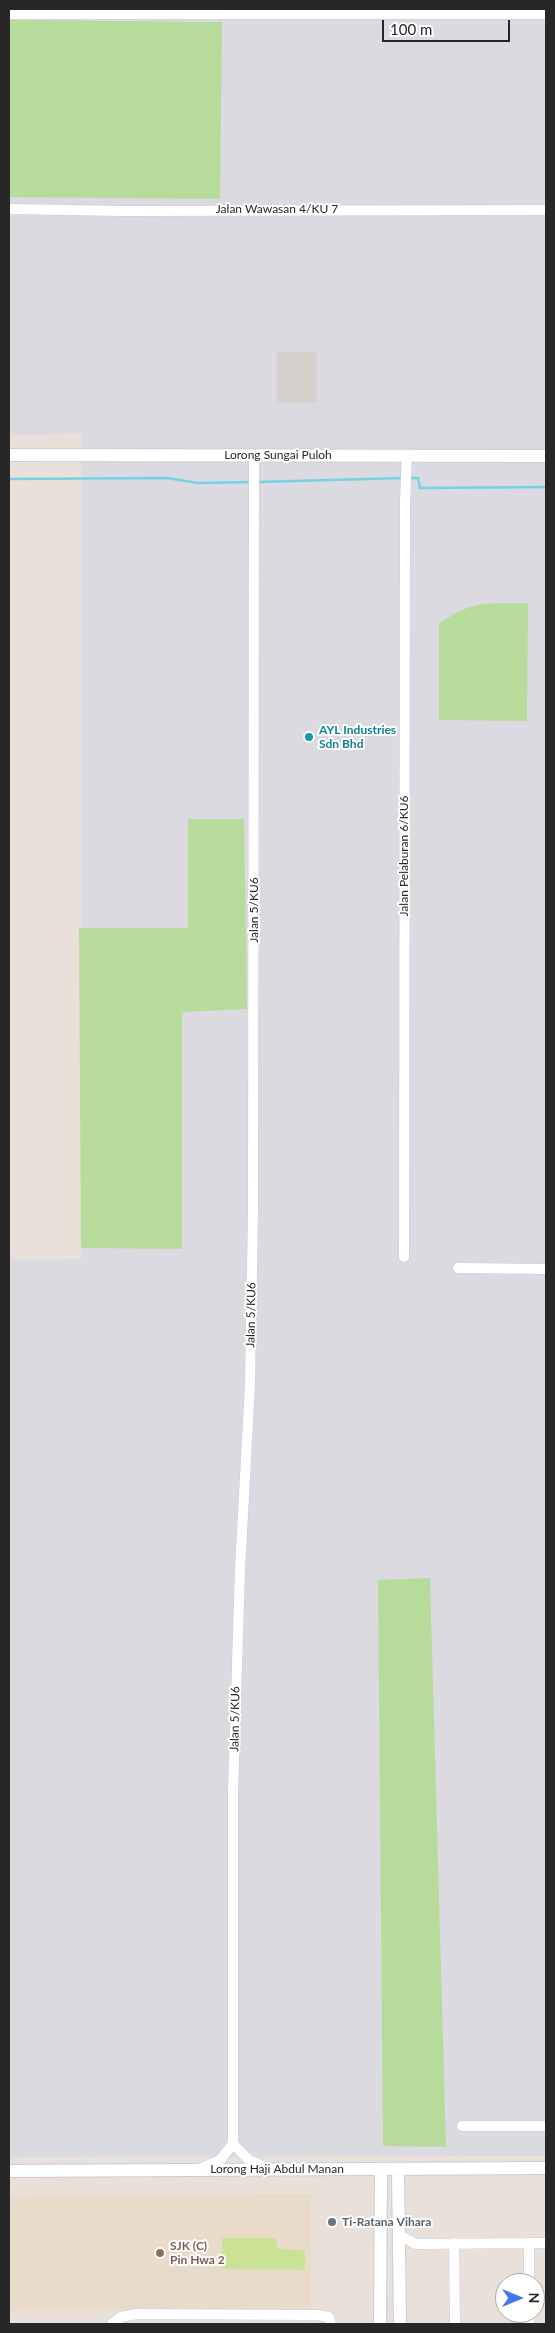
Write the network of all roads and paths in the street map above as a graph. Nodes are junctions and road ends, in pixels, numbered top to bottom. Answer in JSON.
{"nodes":[{"id":1,"x":117,"y":11,"type":"edge"},
{"id":2,"x":239,"y":11,"type":"edge"},
{"id":3,"x":255,"y":11,"type":"edge"},
{"id":4,"x":9,"y":14,"type":"edge"},
{"id":5,"x":546,"y":14,"type":"edge"},
{"id":6,"x":9,"y":209,"type":"edge"},
{"id":7,"x":546,"y":210,"type":"edge"},
{"id":8,"x":9,"y":455,"type":"edge"},
{"id":9,"x":407,"y":455,"type":"junction"},
{"id":10,"x":546,"y":456,"type":"edge"},
{"id":11,"x":253,"y":458,"type":"junction"},
{"id":12,"x":404,"y":1257,"type":"dead end"},
{"id":13,"x":458,"y":1268,"type":"dead end"},
{"id":14,"x":546,"y":1268,"type":"edge"},
{"id":15,"x":462,"y":2126,"type":"dead end"},
{"id":16,"x":546,"y":2126,"type":"edge"},
{"id":17,"x":233,"y":2144,"type":"junction"},
{"id":18,"x":546,"y":2168,"type":"edge"},
{"id":19,"x":199,"y":2169,"type":"junction"},
{"id":20,"x":274,"y":2169,"type":"junction"},
{"id":21,"x":381,"y":2169,"type":"junction"},
{"id":22,"x":398,"y":2169,"type":"junction"},
{"id":23,"x":9,"y":2171,"type":"edge"},
{"id":24,"x":399,"y":2235,"type":"junction"},
{"id":25,"x":454,"y":2243,"type":"junction"},
{"id":26,"x":529,"y":2243,"type":"junction"},
{"id":27,"x":546,"y":2243,"type":"edge"},
{"id":28,"x":416,"y":2244,"type":"junction"},
{"id":29,"x":399,"y":2256,"type":"junction"},
{"id":30,"x":529,"y":2273,"type":"edge"},
{"id":31,"x":182,"y":2319,"type":"edge"},
{"id":32,"x":256,"y":2320,"type":"edge"},
{"id":33,"x":330,"y":2321,"type":"edge"},
{"id":34,"x":112,"y":2324,"type":"edge"},
{"id":35,"x":380,"y":2324,"type":"edge"},
{"id":36,"x":400,"y":2324,"type":"edge"},
{"id":37,"x":455,"y":2324,"type":"edge"}],
"edges":[{"from":1,"to":2,"type":"street"},
{"from":1,"to":4,"type":"street"},
{"from":2,"to":3,"type":"street"},
{"from":3,"to":5,"type":"street"},
{"from":6,"to":7,"type":"street","name":"Jalan Wawasan 4/KU 7"},
{"from":8,"to":11,"type":"street","name":"Lorong Sungai Puloh"},
{"from":9,"to":10,"type":"street","name":"Lorong Sungai Puloh"},
{"from":9,"to":11,"type":"street","name":"Lorong Sungai Puloh"},
{"from":9,"to":12,"type":"street","name":"Jalan Pelaburan 6/KU6"},
{"from":11,"to":17,"type":"street","name":"Jalan 5/KU6"},
{"from":13,"to":14,"type":"street"},
{"from":15,"to":16,"type":"street"},
{"from":17,"to":19,"type":"street"},
{"from":17,"to":20,"type":"street"},
{"from":18,"to":22,"type":"street","name":"Lorong Haji Abdul Manan"},
{"from":19,"to":20,"type":"street","name":"Lorong Haji Abdul Manan"},
{"from":19,"to":23,"type":"street","name":"Lorong Haji Abdul Manan"},
{"from":20,"to":21,"type":"street","name":"Lorong Haji Abdul Manan"},
{"from":21,"to":22,"type":"street","name":"Lorong Haji Abdul Manan"},
{"from":21,"to":35,"type":"street"},
{"from":22,"to":24,"type":"street"},
{"from":24,"to":28,"type":"street"},
{"from":24,"to":29,"type":"street"},
{"from":25,"to":26,"type":"street"},
{"from":25,"to":28,"type":"street"},
{"from":25,"to":37,"type":"street"},
{"from":26,"to":27,"type":"street"},
{"from":26,"to":30,"type":"street"},
{"from":28,"to":29,"type":"street"},
{"from":29,"to":36,"type":"street"},
{"from":31,"to":32,"type":"street"},
{"from":31,"to":34,"type":"street"},
{"from":32,"to":33,"type":"street"}]}
